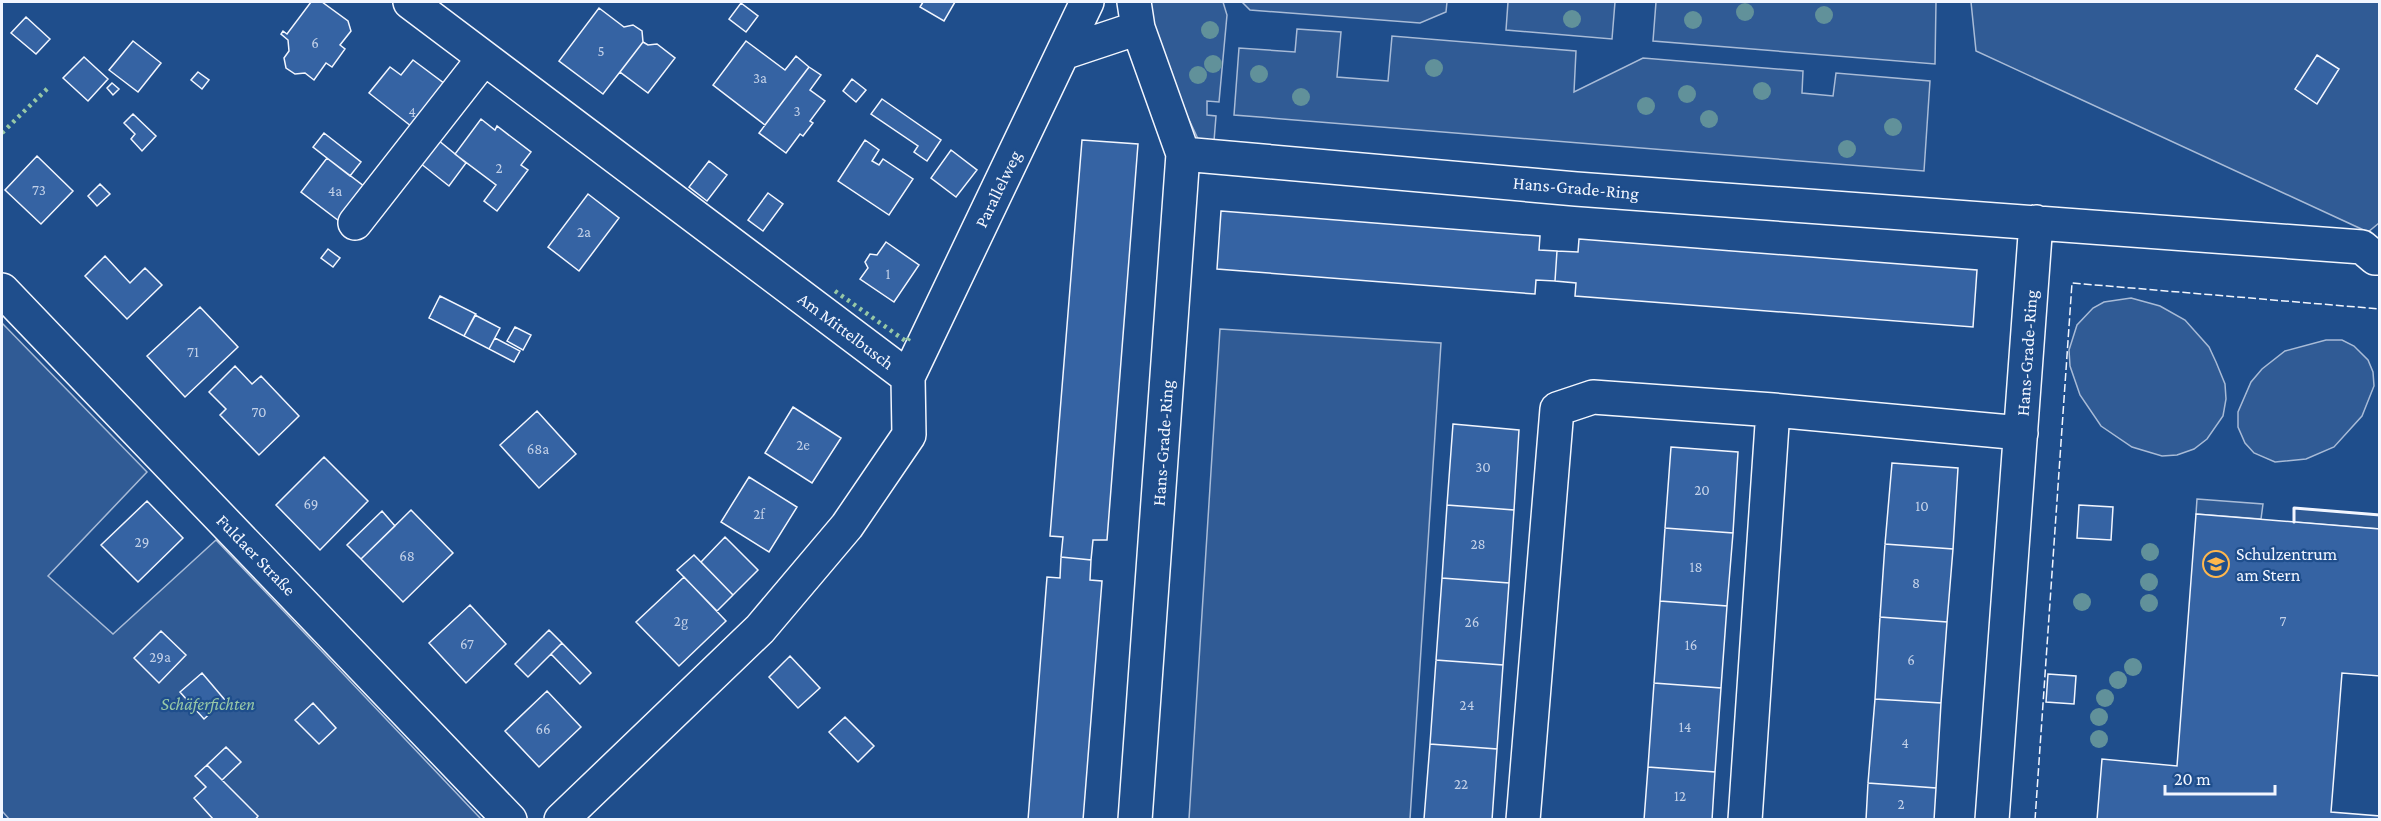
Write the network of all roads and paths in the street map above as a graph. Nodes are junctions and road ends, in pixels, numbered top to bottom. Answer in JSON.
{"nodes":[{"id":1,"x":410,"y":2,"type":"edge"},
{"id":2,"x":1087,"y":2,"type":"edge"},
{"id":3,"x":1136,"y":15,"type":"edge"},
{"id":4,"x":1063,"y":53,"type":"junction"},
{"id":5,"x":484,"y":58,"type":"junction"},
{"id":6,"x":1183,"y":154,"type":"junction"},
{"id":7,"x":2036,"y":222,"type":"junction"},
{"id":8,"x":355,"y":223,"type":"dead end"},
{"id":9,"x":2377,"y":258,"type":"edge"},
{"id":10,"x":2,"y":290,"type":"edge"},
{"id":11,"x":908,"y":378,"type":"junction"},
{"id":12,"x":1773,"y":410,"type":"junction"},
{"id":13,"x":2021,"y":433,"type":"junction"},
{"id":14,"x":510,"y":819,"type":"edge"},
{"id":15,"x":561,"y":819,"type":"edge"},
{"id":16,"x":1135,"y":819,"type":"edge"},
{"id":17,"x":1523,"y":819,"type":"edge"},
{"id":18,"x":1744,"y":819,"type":"edge"},
{"id":19,"x":1992,"y":819,"type":"edge"}],
"edges":[{"from":1,"to":5,"type":"street","name":"Am Mittelbusch"},
{"from":2,"to":4,"type":"street","name":"Parallelweg"},
{"from":3,"to":4,"type":"street"},
{"from":3,"to":6,"type":"street"},
{"from":4,"to":11,"type":"street","name":"Parallelweg"},
{"from":5,"to":8,"type":"street"},
{"from":5,"to":11,"type":"street","name":"Am Mittelbusch"},
{"from":6,"to":7,"type":"street","name":"Hans-Grade-Ring"},
{"from":6,"to":16,"type":"street","name":"Hans-Grade-Ring"},
{"from":7,"to":9,"type":"street"},
{"from":7,"to":13,"type":"street","name":"Hans-Grade-Ring"},
{"from":10,"to":14,"type":"street","name":"Fuldaer Straße"},
{"from":11,"to":15,"type":"street","name":"Am Mittelbusch"},
{"from":12,"to":13,"type":"street"},
{"from":12,"to":17,"type":"street"},
{"from":12,"to":18,"type":"street"},
{"from":13,"to":19,"type":"street","name":"Hans-Grade-Ring"}]}
